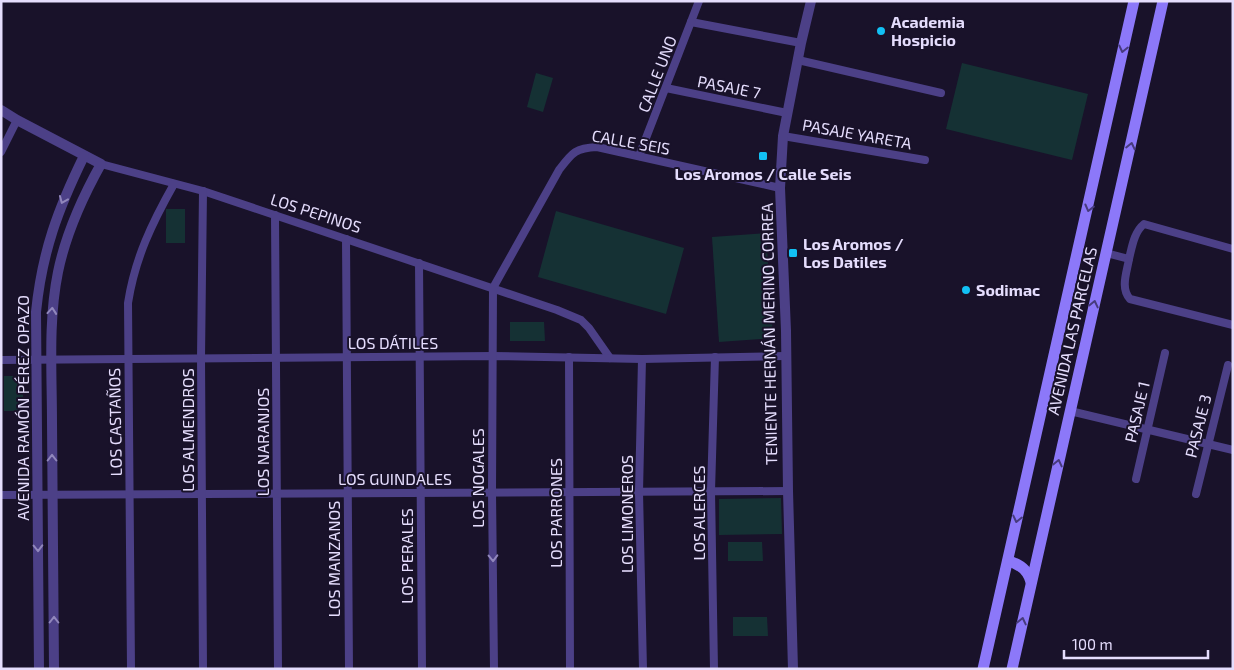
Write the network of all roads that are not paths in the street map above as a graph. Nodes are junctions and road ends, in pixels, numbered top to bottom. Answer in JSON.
{"nodes":[{"id":1,"x":699,"y":1,"type":"edge"},
{"id":2,"x":811,"y":1,"type":"edge"},
{"id":3,"x":1134,"y":1,"type":"edge"},
{"id":4,"x":1163,"y":1,"type":"edge"},
{"id":5,"x":691,"y":22,"type":"junction"},
{"id":6,"x":801,"y":43,"type":"junction"},
{"id":7,"x":798,"y":60,"type":"junction"},
{"id":8,"x":666,"y":88,"type":"junction"},
{"id":9,"x":941,"y":94,"type":"dead end"},
{"id":10,"x":1,"y":110,"type":"edge"},
{"id":11,"x":787,"y":113,"type":"junction"},
{"id":12,"x":17,"y":120,"type":"junction"},
{"id":13,"x":783,"y":136,"type":"junction"},
{"id":14,"x":1,"y":152,"type":"edge"},
{"id":15,"x":84,"y":156,"type":"junction"},
{"id":16,"x":639,"y":156,"type":"junction"},
{"id":17,"x":925,"y":160,"type":"dead end"},
{"id":18,"x":101,"y":164,"type":"junction"},
{"id":19,"x":174,"y":184,"type":"junction"},
{"id":20,"x":780,"y":188,"type":"junction"},
{"id":21,"x":203,"y":191,"type":"junction"},
{"id":22,"x":275,"y":215,"type":"junction"},
{"id":23,"x":346,"y":239,"type":"junction"},
{"id":24,"x":1233,"y":249,"type":"edge"},
{"id":25,"x":1106,"y":253,"type":"junction"},
{"id":26,"x":1129,"y":260,"type":"junction"},
{"id":27,"x":419,"y":263,"type":"junction"},
{"id":28,"x":493,"y":288,"type":"junction"},
{"id":29,"x":1233,"y":325,"type":"edge"},
{"id":30,"x":1165,"y":353,"type":"dead end"},
{"id":31,"x":420,"y":356,"type":"junction"},
{"id":32,"x":493,"y":356,"type":"junction"},
{"id":33,"x":785,"y":356,"type":"junction"},
{"id":34,"x":347,"y":357,"type":"junction"},
{"id":35,"x":569,"y":357,"type":"junction"},
{"id":36,"x":715,"y":357,"type":"junction"},
{"id":37,"x":201,"y":358,"type":"junction"},
{"id":38,"x":276,"y":358,"type":"junction"},
{"id":39,"x":610,"y":358,"type":"junction"},
{"id":40,"x":52,"y":359,"type":"junction"},
{"id":41,"x":128,"y":359,"type":"junction"},
{"id":42,"x":642,"y":359,"type":"junction"},
{"id":43,"x":1,"y":360,"type":"edge"},
{"id":44,"x":36,"y":360,"type":"junction"},
{"id":45,"x":1228,"y":365,"type":"dead end"},
{"id":46,"x":1070,"y":411,"type":"junction"},
{"id":47,"x":1147,"y":430,"type":"junction"},
{"id":48,"x":1208,"y":444,"type":"junction"},
{"id":49,"x":1233,"y":450,"type":"edge"},
{"id":50,"x":1136,"y":478,"type":"dead end"},
{"id":51,"x":711,"y":491,"type":"junction"},
{"id":52,"x":788,"y":491,"type":"junction"},
{"id":53,"x":492,"y":492,"type":"junction"},
{"id":54,"x":569,"y":492,"type":"junction"},
{"id":55,"x":639,"y":492,"type":"junction"},
{"id":56,"x":277,"y":493,"type":"junction"},
{"id":57,"x":348,"y":493,"type":"junction"},
{"id":58,"x":421,"y":493,"type":"junction"},
{"id":59,"x":37,"y":494,"type":"junction"},
{"id":60,"x":53,"y":494,"type":"junction"},
{"id":61,"x":130,"y":494,"type":"junction"},
{"id":62,"x":202,"y":494,"type":"junction"},
{"id":63,"x":1196,"y":494,"type":"dead end"},
{"id":64,"x":1,"y":495,"type":"edge"},
{"id":65,"x":1008,"y":562,"type":"junction"},
{"id":66,"x":1031,"y":582,"type":"junction"},
{"id":67,"x":39,"y":669,"type":"edge"},
{"id":68,"x":54,"y":669,"type":"edge"},
{"id":69,"x":131,"y":669,"type":"edge"},
{"id":70,"x":202,"y":669,"type":"edge"},
{"id":71,"x":278,"y":669,"type":"edge"},
{"id":72,"x":349,"y":669,"type":"edge"},
{"id":73,"x":422,"y":669,"type":"edge"},
{"id":74,"x":494,"y":669,"type":"edge"},
{"id":75,"x":570,"y":669,"type":"edge"},
{"id":76,"x":642,"y":669,"type":"edge"},
{"id":77,"x":714,"y":669,"type":"edge"},
{"id":78,"x":793,"y":669,"type":"edge"},
{"id":79,"x":983,"y":669,"type":"edge"},
{"id":80,"x":1012,"y":669,"type":"edge"}],
"edges":[{"from":1,"to":5,"type":"street","name":"CALLE UNO"},
{"from":2,"to":6,"type":"street","name":"TENIENTE HERNÁN MERINO CORREA"},
{"from":3,"to":65,"type":"main road","name":"AVENIDA LAS PARCELAS","one_way":true},
{"from":25,"to":4,"type":"main road","name":"AVENIDA LAS PARCELAS","one_way":true},
{"from":5,"to":6,"type":"street"},
{"from":5,"to":8,"type":"street","name":"CALLE UNO"},
{"from":6,"to":7,"type":"street","name":"TENIENTE HERNÁN MERINO CORREA"},
{"from":7,"to":9,"type":"street"},
{"from":7,"to":11,"type":"street","name":"TENIENTE HERNÁN MERINO CORREA"},
{"from":8,"to":11,"type":"street","name":"PASAJE 7"},
{"from":8,"to":16,"type":"street","name":"CALLE UNO"},
{"from":10,"to":12,"type":"street","name":"LOS PEPINOS"},
{"from":11,"to":13,"type":"street","name":"TENIENTE HERNÁN MERINO CORREA"},
{"from":12,"to":14,"type":"street"},
{"from":12,"to":15,"type":"street","name":"LOS PEPINOS"},
{"from":13,"to":17,"type":"street","name":"PASAJE YARETA"},
{"from":13,"to":20,"type":"street","name":"TENIENTE HERNÁN MERINO CORREA"},
{"from":15,"to":18,"type":"street","name":"LOS PEPINOS"},
{"from":15,"to":44,"type":"street","name":"AVENIDA RAMÓN PÉREZ OPAZO","one_way":true},
{"from":16,"to":20,"type":"street","name":"CALLE SEIS"},
{"from":16,"to":28,"type":"street","name":"CALLE SEIS"},
{"from":18,"to":19,"type":"street","name":"LOS PEPINOS"},
{"from":40,"to":18,"type":"street","name":"AVENIDA RAMÓN PÉREZ OPAZO","one_way":true},
{"from":19,"to":21,"type":"street","name":"LOS PEPINOS"},
{"from":19,"to":41,"type":"street","name":"LOS CASTAÑOS"},
{"from":20,"to":33,"type":"street","name":"TENIENTE HERNÁN MERINO CORREA"},
{"from":21,"to":22,"type":"street","name":"LOS PEPINOS"},
{"from":21,"to":37,"type":"street","name":"LOS ALMENDROS"},
{"from":22,"to":23,"type":"street","name":"LOS PEPINOS"},
{"from":22,"to":38,"type":"street","name":"LOS NARANJOS"},
{"from":23,"to":27,"type":"street","name":"LOS PEPINOS"},
{"from":23,"to":34,"type":"street","name":"LOS MANZANOS"},
{"from":24,"to":26,"type":"street"},
{"from":25,"to":26,"type":"street"},
{"from":46,"to":25,"type":"main road","name":"AVENIDA LAS PARCELAS","one_way":true},
{"from":26,"to":29,"type":"street"},
{"from":27,"to":28,"type":"street","name":"LOS PEPINOS"},
{"from":27,"to":31,"type":"street","name":"LOS PERALES"},
{"from":28,"to":32,"type":"street","name":"LOS NOGALES"},
{"from":28,"to":39,"type":"street","name":"LOS PEPINOS"},
{"from":30,"to":47,"type":"street","name":"PASAJE 1"},
{"from":31,"to":32,"type":"street","name":"LOS DÁTILES"},
{"from":31,"to":34,"type":"street","name":"LOS DÁTILES"},
{"from":31,"to":58,"type":"street","name":"LOS PERALES"},
{"from":32,"to":35,"type":"street","name":"LOS DÁTILES"},
{"from":32,"to":53,"type":"street","name":"LOS NOGALES"},
{"from":33,"to":36,"type":"street","name":"LOS DÁTILES"},
{"from":33,"to":52,"type":"street","name":"TENIENTE HERNÁN MERINO CORREA"},
{"from":34,"to":38,"type":"street","name":"LOS DÁTILES"},
{"from":34,"to":57,"type":"street","name":"LOS MANZANOS"},
{"from":35,"to":39,"type":"street","name":"LOS DÁTILES"},
{"from":35,"to":54,"type":"street","name":"LOS PARRONES"},
{"from":36,"to":42,"type":"street","name":"LOS DÁTILES"},
{"from":36,"to":51,"type":"street","name":"LOS ALERCES"},
{"from":37,"to":38,"type":"street","name":"LOS DÁTILES"},
{"from":37,"to":41,"type":"street","name":"LOS DÁTILES"},
{"from":37,"to":62,"type":"street","name":"LOS ALMENDROS"},
{"from":38,"to":56,"type":"street","name":"LOS NARANJOS"},
{"from":39,"to":42,"type":"street","name":"LOS DÁTILES"},
{"from":40,"to":41,"type":"street","name":"LOS DÁTILES"},
{"from":40,"to":44,"type":"street","name":"LOS DÁTILES"},
{"from":60,"to":40,"type":"street","name":"AVENIDA RAMÓN PÉREZ OPAZO","one_way":true},
{"from":41,"to":61,"type":"street","name":"LOS CASTAÑOS"},
{"from":42,"to":55,"type":"street","name":"LOS LIMONEROS"},
{"from":43,"to":44,"type":"street","name":"LOS DÁTILES"},
{"from":44,"to":59,"type":"street","name":"AVENIDA RAMÓN PÉREZ OPAZO"},
{"from":45,"to":48,"type":"street","name":"PASAJE 3"},
{"from":46,"to":47,"type":"street"},
{"from":66,"to":46,"type":"main road","name":"AVENIDA LAS PARCELAS","one_way":true},
{"from":47,"to":48,"type":"street"},
{"from":47,"to":50,"type":"street","name":"PASAJE 1"},
{"from":48,"to":49,"type":"street"},
{"from":48,"to":63,"type":"street","name":"PASAJE 3"},
{"from":51,"to":52,"type":"street","name":"LOS GUINDALES"},
{"from":51,"to":55,"type":"street","name":"LOS GUINDALES"},
{"from":51,"to":77,"type":"street","name":"LOS ALERCES"},
{"from":52,"to":78,"type":"street","name":"TENIENTE HERNÁN MERINO CORREA"},
{"from":53,"to":54,"type":"street","name":"LOS GUINDALES"},
{"from":53,"to":58,"type":"street","name":"LOS GUINDALES"},
{"from":53,"to":74,"type":"street","name":"LOS NOGALES","one_way":true},
{"from":54,"to":55,"type":"street","name":"LOS GUINDALES"},
{"from":54,"to":75,"type":"street","name":"LOS PARRONES"},
{"from":55,"to":76,"type":"street","name":"LOS LIMONEROS"},
{"from":56,"to":57,"type":"street","name":"LOS GUINDALES"},
{"from":56,"to":62,"type":"street","name":"LOS GUINDALES"},
{"from":56,"to":71,"type":"street","name":"LOS NARANJOS"},
{"from":57,"to":58,"type":"street","name":"LOS GUINDALES"},
{"from":57,"to":72,"type":"street","name":"LOS MANZANOS"},
{"from":58,"to":73,"type":"street","name":"LOS PERALES"},
{"from":59,"to":60,"type":"street","name":"LOS GUINDALES"},
{"from":59,"to":64,"type":"street","name":"LOS GUINDALES"},
{"from":59,"to":67,"type":"street","name":"AVENIDA RAMÓN PÉREZ OPAZO","one_way":true},
{"from":60,"to":61,"type":"street","name":"LOS GUINDALES"},
{"from":68,"to":60,"type":"street","name":"AVENIDA RAMÓN PÉREZ OPAZO","one_way":true},
{"from":61,"to":62,"type":"street","name":"LOS GUINDALES"},
{"from":61,"to":69,"type":"street","name":"LOS CASTAÑOS"},
{"from":62,"to":70,"type":"street","name":"LOS ALMENDROS"},
{"from":65,"to":66,"type":"main road"},
{"from":65,"to":79,"type":"main road","name":"AVENIDA LAS PARCELAS"},
{"from":80,"to":66,"type":"main road","name":"AVENIDA LAS PARCELAS","one_way":true}]}
